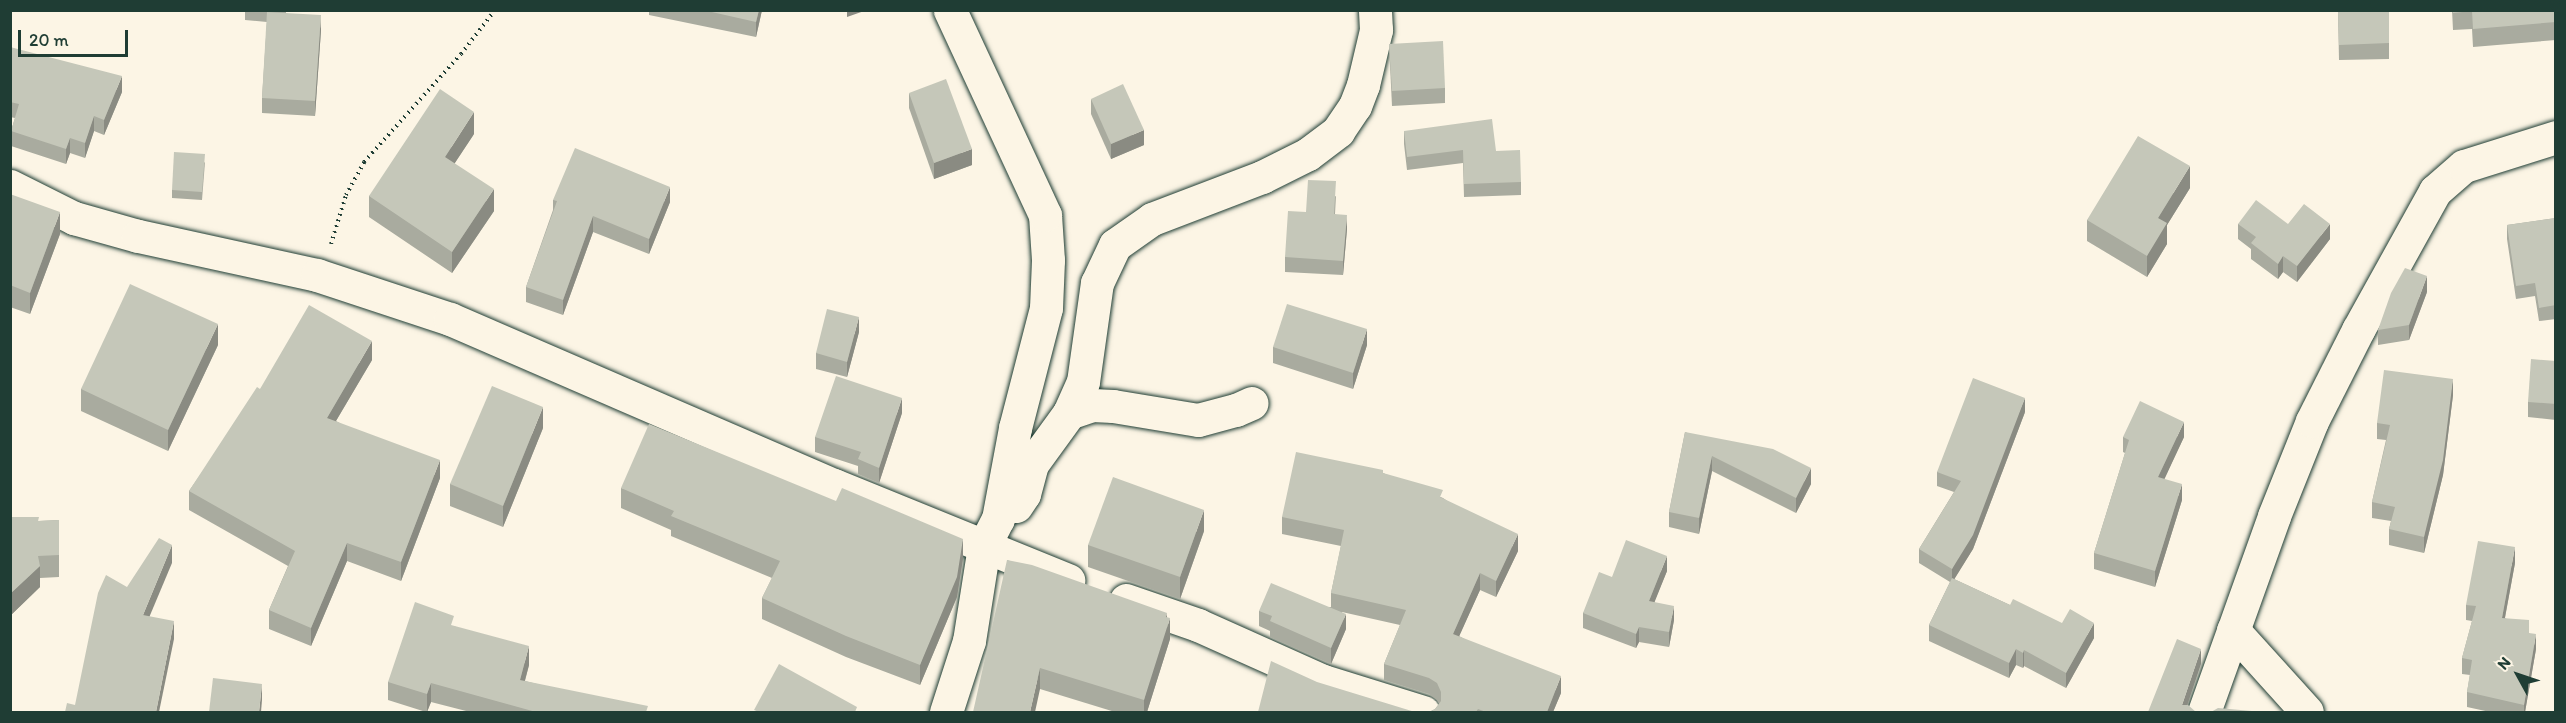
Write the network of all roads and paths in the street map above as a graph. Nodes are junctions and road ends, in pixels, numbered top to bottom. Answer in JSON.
{"nodes":[{"id":1,"x":495,"y":10,"type":"edge"},
{"id":2,"x":950,"y":10,"type":"edge"},
{"id":3,"x":1375,"y":10,"type":"edge"},
{"id":4,"x":2556,"y":137,"type":"edge"},
{"id":5,"x":10,"y":186,"type":"edge"},
{"id":6,"x":317,"y":275,"type":"junction"},
{"id":7,"x":1252,"y":403,"type":"dead end"},
{"id":8,"x":1069,"y":412,"type":"junction"},
{"id":9,"x":991,"y":532,"type":"junction"},
{"id":10,"x":2233,"y":630,"type":"junction"},
{"id":11,"x":946,"y":712,"type":"edge"},
{"id":12,"x":1423,"y":712,"type":"edge"},
{"id":13,"x":2204,"y":712,"type":"edge"},
{"id":14,"x":2307,"y":712,"type":"edge"}],
"edges":[{"from":1,"to":6,"type":"path"},
{"from":2,"to":9,"type":"street"},
{"from":3,"to":8,"type":"street"},
{"from":4,"to":10,"type":"street"},
{"from":5,"to":6,"type":"street"},
{"from":6,"to":9,"type":"street"},
{"from":7,"to":8,"type":"street"},
{"from":8,"to":9,"type":"street"},
{"from":9,"to":11,"type":"street"},
{"from":9,"to":12,"type":"street"},
{"from":10,"to":13,"type":"street"},
{"from":10,"to":14,"type":"street"}]}
